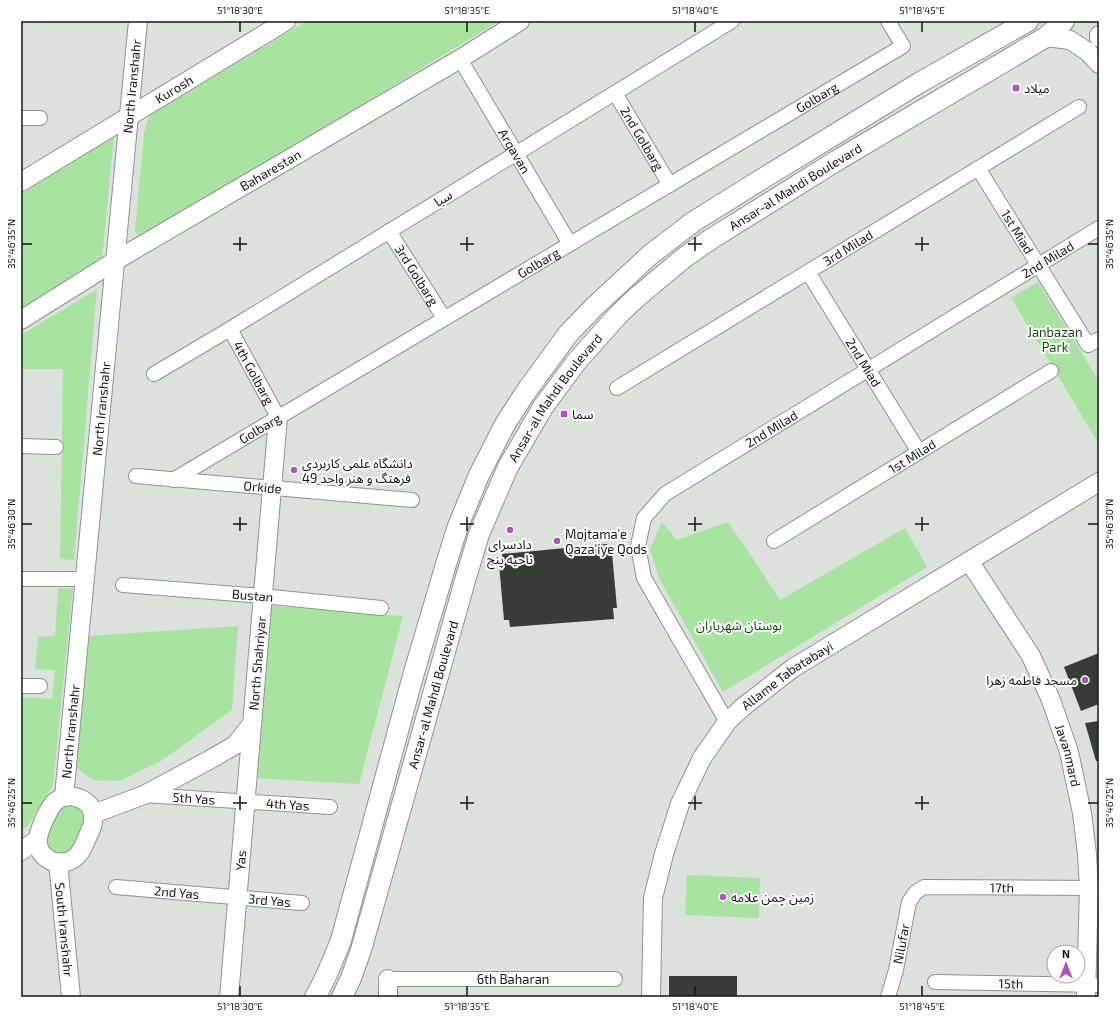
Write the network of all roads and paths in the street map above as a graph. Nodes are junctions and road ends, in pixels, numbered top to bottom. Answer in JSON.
{"nodes":[{"id":1,"x":138,"y":21,"type":"edge"},
{"id":2,"x":286,"y":21,"type":"edge"},
{"id":3,"x":520,"y":21,"type":"edge"},
{"id":4,"x":732,"y":21,"type":"edge"},
{"id":5,"x":888,"y":21,"type":"edge"},
{"id":6,"x":1028,"y":21,"type":"edge"},
{"id":7,"x":1064,"y":21,"type":"edge"},
{"id":8,"x":1099,"y":35,"type":"edge"},
{"id":9,"x":1046,"y":37,"type":"junction"},
{"id":10,"x":1099,"y":38,"type":"edge"},
{"id":11,"x":460,"y":59,"type":"junction"},
{"id":12,"x":1099,"y":64,"type":"edge"},
{"id":13,"x":615,"y":93,"type":"junction"},
{"id":14,"x":1079,"y":107,"type":"dead end"},
{"id":15,"x":129,"y":116,"type":"junction"},
{"id":16,"x":21,"y":118,"type":"edge"},
{"id":17,"x":40,"y":118,"type":"dead end"},
{"id":18,"x":516,"y":153,"type":"junction"},
{"id":19,"x":978,"y":168,"type":"junction"},
{"id":20,"x":21,"y":182,"type":"edge"},
{"id":21,"x":670,"y":184,"type":"junction"},
{"id":22,"x":1099,"y":228,"type":"edge"},
{"id":23,"x":389,"y":231,"type":"junction"},
{"id":24,"x":570,"y":244,"type":"junction"},
{"id":25,"x":115,"y":261,"type":"junction"},
{"id":26,"x":1038,"y":265,"type":"junction"},
{"id":27,"x":808,"y":272,"type":"junction"},
{"id":28,"x":444,"y":318,"type":"junction"},
{"id":29,"x":21,"y":320,"type":"edge"},
{"id":30,"x":230,"y":329,"type":"junction"},
{"id":31,"x":1094,"y":342,"type":"edge"},
{"id":32,"x":868,"y":370,"type":"junction"},
{"id":33,"x":1051,"y":371,"type":"dead end"},
{"id":34,"x":154,"y":374,"type":"dead end"},
{"id":35,"x":617,"y":388,"type":"dead end"},
{"id":36,"x":278,"y":417,"type":"junction"},
{"id":37,"x":21,"y":446,"type":"edge"},
{"id":38,"x":56,"y":446,"type":"dead end"},
{"id":39,"x":919,"y":452,"type":"junction"},
{"id":40,"x":136,"y":476,"type":"dead end"},
{"id":41,"x":173,"y":480,"type":"junction"},
{"id":42,"x":1099,"y":482,"type":"edge"},
{"id":43,"x":272,"y":488,"type":"junction"},
{"id":44,"x":412,"y":500,"type":"dead end"},
{"id":45,"x":774,"y":541,"type":"dead end"},
{"id":46,"x":969,"y":561,"type":"junction"},
{"id":47,"x":21,"y":579,"type":"edge"},
{"id":48,"x":85,"y":579,"type":"junction"},
{"id":49,"x":123,"y":585,"type":"dead end"},
{"id":50,"x":262,"y":596,"type":"junction"},
{"id":51,"x":381,"y":608,"type":"dead end"},
{"id":52,"x":21,"y":686,"type":"edge"},
{"id":53,"x":40,"y":686,"type":"dead end"},
{"id":54,"x":727,"y":722,"type":"junction"},
{"id":55,"x":252,"y":724,"type":"junction"},
{"id":56,"x":144,"y":795,"type":"junction"},
{"id":57,"x":64,"y":797,"type":"junction"},
{"id":58,"x":245,"y":802,"type":"junction"},
{"id":59,"x":330,"y":807,"type":"dead end"},
{"id":60,"x":93,"y":814,"type":"junction"},
{"id":61,"x":37,"y":840,"type":"junction"},
{"id":62,"x":21,"y":851,"type":"edge"},
{"id":63,"x":58,"y":862,"type":"junction"},
{"id":64,"x":116,"y":887,"type":"dead end"},
{"id":65,"x":1094,"y":888,"type":"edge"},
{"id":66,"x":916,"y":892,"type":"joint"},
{"id":67,"x":237,"y":897,"type":"junction"},
{"id":68,"x":302,"y":903,"type":"dead end"},
{"id":69,"x":388,"y":979,"type":"joint"},
{"id":70,"x":615,"y":979,"type":"dead end"},
{"id":71,"x":935,"y":982,"type":"dead end"},
{"id":72,"x":1091,"y":989,"type":"edge"},
{"id":73,"x":71,"y":997,"type":"edge"},
{"id":74,"x":228,"y":997,"type":"edge"},
{"id":75,"x":315,"y":997,"type":"edge"},
{"id":76,"x":342,"y":997,"type":"edge"},
{"id":77,"x":388,"y":997,"type":"edge"},
{"id":78,"x":651,"y":997,"type":"edge"},
{"id":79,"x":888,"y":997,"type":"edge"}],
"edges":[{"from":1,"to":15,"type":"street","name":"North Iranshahr"},
{"from":2,"to":15,"type":"street","name":"Kurosh"},
{"from":3,"to":11,"type":"street","name":"Baharestan"},
{"from":4,"to":13,"type":"street","name":"سبا"},
{"from":5,"to":21,"type":"street","name":"Golbarg"},
{"from":6,"to":75,"type":"main road","name":"Ansar-al Mahdi Boulevard"},
{"from":7,"to":9,"type":"main road","name":"Ansar-al Mahdi Boulevard"},
{"from":8,"to":10,"type":"street"},
{"from":9,"to":12,"type":"street"},
{"from":9,"to":76,"type":"main road","name":"Ansar-al Mahdi Boulevard"},
{"from":11,"to":18,"type":"street","name":"Arqavan"},
{"from":11,"to":25,"type":"street","name":"Baharestan"},
{"from":13,"to":18,"type":"street","name":"سبا"},
{"from":13,"to":21,"type":"street","name":"2nd Golbarg"},
{"from":14,"to":19,"type":"street","name":"3rd Milad"},
{"from":15,"to":20,"type":"street","name":"Kurosh"},
{"from":15,"to":25,"type":"street","name":"North Iranshahr"},
{"from":16,"to":17,"type":"street"},
{"from":18,"to":23,"type":"street","name":"سبا"},
{"from":18,"to":24,"type":"street","name":"Arqavan"},
{"from":19,"to":26,"type":"street","name":"1st Miad"},
{"from":19,"to":27,"type":"street","name":"3rd Milad"},
{"from":21,"to":24,"type":"street","name":"Golbarg"},
{"from":22,"to":26,"type":"street","name":"2nd Milad"},
{"from":23,"to":28,"type":"street","name":"3rd Golbarg"},
{"from":23,"to":30,"type":"street","name":"سبا"},
{"from":24,"to":28,"type":"street","name":"Golbarg"},
{"from":25,"to":29,"type":"street","name":"Baharestan"},
{"from":25,"to":48,"type":"street","name":"North Iranshahr"},
{"from":26,"to":31,"type":"street","name":"1st Miad"},
{"from":26,"to":32,"type":"street","name":"2nd Milad"},
{"from":27,"to":32,"type":"street","name":"2nd Miad"},
{"from":27,"to":35,"type":"street","name":"3rd Milad"},
{"from":28,"to":36,"type":"street","name":"Golbarg"},
{"from":30,"to":34,"type":"street","name":"سبا"},
{"from":30,"to":36,"type":"street","name":"4th Golbarg"},
{"from":32,"to":39,"type":"street","name":"2nd Miad"},
{"from":32,"to":54,"type":"street","name":"2nd Milad"},
{"from":33,"to":39,"type":"street","name":"1st Milad"},
{"from":36,"to":41,"type":"street","name":"Golbarg"},
{"from":36,"to":43,"type":"street","name":"North Shahriyar"},
{"from":37,"to":38,"type":"street"},
{"from":39,"to":45,"type":"street","name":"1st Milad"},
{"from":40,"to":41,"type":"street","name":"Orkide"},
{"from":41,"to":43,"type":"street","name":"Orkide"},
{"from":42,"to":46,"type":"street","name":"Allame Tabatabayi"},
{"from":43,"to":44,"type":"street","name":"Orkide"},
{"from":43,"to":50,"type":"street","name":"North Shahriyar"},
{"from":46,"to":54,"type":"street","name":"Allame Tabatabayi"},
{"from":46,"to":65,"type":"street","name":"Javanmard"},
{"from":47,"to":48,"type":"street"},
{"from":48,"to":57,"type":"street","name":"North Iranshahr"},
{"from":49,"to":50,"type":"street","name":"Bustan"},
{"from":50,"to":51,"type":"street","name":"Bustan"},
{"from":50,"to":55,"type":"street","name":"North Shahriyar"},
{"from":52,"to":53,"type":"street"},
{"from":54,"to":78,"type":"street","name":"Allame Tabatabayi"},
{"from":55,"to":56,"type":"street","name":"North Shahriyar"},
{"from":55,"to":58,"type":"street","name":"Yas"},
{"from":56,"to":58,"type":"street","name":"5th Yas"},
{"from":56,"to":60,"type":"street","name":"North Shahriyar"},
{"from":57,"to":60,"type":"street"},
{"from":57,"to":61,"type":"street"},
{"from":58,"to":59,"type":"street","name":"4th Yas"},
{"from":58,"to":67,"type":"street","name":"Yas"},
{"from":60,"to":63,"type":"street"},
{"from":61,"to":62,"type":"street"},
{"from":61,"to":63,"type":"street"},
{"from":63,"to":73,"type":"street","name":"South Iranshahr"},
{"from":64,"to":67,"type":"street","name":"2nd Yas"},
{"from":65,"to":66,"type":"street","name":"17th"},
{"from":65,"to":72,"type":"street","name":"Javanmard"},
{"from":66,"to":79,"type":"street","name":"Nilufar"},
{"from":67,"to":68,"type":"street","name":"3rd Yas"},
{"from":67,"to":74,"type":"street","name":"Yas"},
{"from":69,"to":70,"type":"street","name":"6th Baharan"},
{"from":69,"to":77,"type":"street"},
{"from":71,"to":72,"type":"street","name":"15th"}]}
